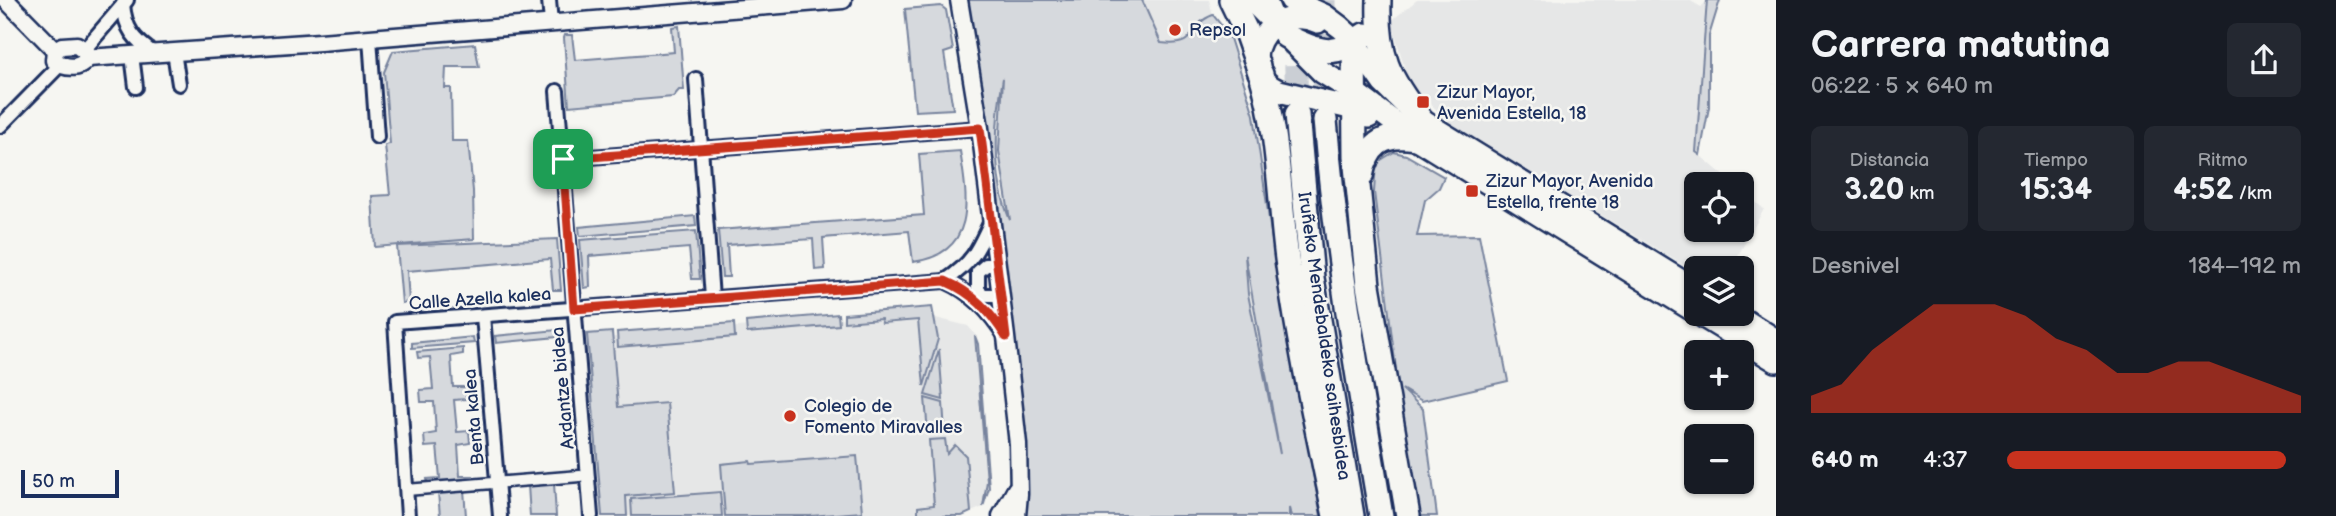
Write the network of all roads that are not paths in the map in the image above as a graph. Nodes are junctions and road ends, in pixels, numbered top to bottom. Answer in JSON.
{"nodes":[{"id":1,"x":6,"y":0,"type":"edge"},
{"id":2,"x":549,"y":0,"type":"edge"},
{"id":3,"x":843,"y":0,"type":"edge"},
{"id":4,"x":959,"y":0,"type":"edge"},
{"id":5,"x":1231,"y":0,"type":"edge"},
{"id":6,"x":1251,"y":0,"type":"edge"},
{"id":7,"x":1264,"y":0,"type":"edge"},
{"id":8,"x":1291,"y":0,"type":"edge"},
{"id":9,"x":125,"y":2,"type":"edge"},
{"id":10,"x":689,"y":6,"type":"edge"},
{"id":11,"x":1379,"y":6,"type":"edge"},
{"id":12,"x":551,"y":23,"type":"junction"},
{"id":13,"x":1280,"y":30,"type":"junction"},
{"id":14,"x":370,"y":38,"type":"junction"},
{"id":15,"x":1352,"y":39,"type":"junction"},
{"id":16,"x":174,"y":52,"type":"junction"},
{"id":17,"x":87,"y":53,"type":"junction"},
{"id":18,"x":155,"y":54,"type":"junction"},
{"id":19,"x":132,"y":55,"type":"junction"},
{"id":20,"x":57,"y":57,"type":"junction"},
{"id":21,"x":1259,"y":70,"type":"junction"},
{"id":22,"x":696,"y":79,"type":"dead end"},
{"id":23,"x":179,"y":84,"type":"dead end"},
{"id":24,"x":136,"y":87,"type":"dead end"},
{"id":25,"x":557,"y":90,"type":"dead end"},
{"id":26,"x":1354,"y":100,"type":"junction"},
{"id":27,"x":1297,"y":114,"type":"tunnel mouth"},
{"id":28,"x":1325,"y":120,"type":"tunnel mouth"},
{"id":29,"x":0,"y":126,"type":"edge"},
{"id":30,"x":980,"y":128,"type":"junction"},
{"id":31,"x":1418,"y":129,"type":"junction"},
{"id":32,"x":377,"y":137,"type":"dead end"},
{"id":33,"x":701,"y":150,"type":"junction"},
{"id":34,"x":563,"y":159,"type":"junction"},
{"id":35,"x":1358,"y":193,"type":"junction"},
{"id":36,"x":991,"y":221,"type":"junction"},
{"id":37,"x":991,"y":265,"type":"junction"},
{"id":38,"x":959,"y":271,"type":"junction"},
{"id":39,"x":945,"y":281,"type":"junction"},
{"id":40,"x":1684,"y":283,"type":"edge"},
{"id":41,"x":970,"y":293,"type":"junction"},
{"id":42,"x":993,"y":295,"type":"junction"},
{"id":43,"x":712,"y":298,"type":"junction"},
{"id":44,"x":1684,"y":304,"type":"edge"},
{"id":45,"x":574,"y":309,"type":"junction"},
{"id":46,"x":483,"y":316,"type":"junction"},
{"id":47,"x":1718,"y":326,"type":"edge"},
{"id":48,"x":1754,"y":326,"type":"edge"},
{"id":49,"x":1006,"y":337,"type":"junction"},
{"id":50,"x":1776,"y":340,"type":"edge"},
{"id":51,"x":1776,"y":361,"type":"edge"},
{"id":52,"x":580,"y":476,"type":"dead end"},
{"id":53,"x":497,"y":483,"type":"junction"},
{"id":54,"x":1019,"y":484,"type":"junction"},
{"id":55,"x":406,"y":490,"type":"junction"},
{"id":56,"x":408,"y":516,"type":"edge"},
{"id":57,"x":500,"y":516,"type":"edge"},
{"id":58,"x":591,"y":516,"type":"edge"},
{"id":59,"x":1001,"y":516,"type":"edge"},
{"id":60,"x":1017,"y":516,"type":"edge"},
{"id":61,"x":1335,"y":516,"type":"edge"},
{"id":62,"x":1352,"y":516,"type":"edge"},
{"id":63,"x":1381,"y":516,"type":"edge"},
{"id":64,"x":1408,"y":516,"type":"edge"}],
"edges":[{"from":1,"to":20,"type":"street"},
{"from":2,"to":12,"type":"street"},
{"from":3,"to":10,"type":"street"},
{"from":4,"to":30,"type":"street"},
{"from":5,"to":21,"type":"highway"},
{"from":6,"to":13,"type":"highway"},
{"from":7,"to":13,"type":"highway"},
{"from":8,"to":15,"type":"highway"},
{"from":9,"to":17,"type":"street"},
{"from":9,"to":18,"type":"street"},
{"from":10,"to":12,"type":"street"},
{"from":11,"to":15,"type":"highway"},
{"from":11,"to":31,"type":"highway"},
{"from":12,"to":14,"type":"street"},
{"from":13,"to":15,"type":"highway"},
{"from":13,"to":21,"type":"highway"},
{"from":13,"to":26,"type":"highway"},
{"from":14,"to":16,"type":"street"},
{"from":14,"to":32,"type":"street"},
{"from":15,"to":26,"type":"highway"},
{"from":15,"to":31,"type":"highway"},
{"from":16,"to":18,"type":"street"},
{"from":16,"to":23,"type":"street"},
{"from":17,"to":19,"type":"street"},
{"from":17,"to":20,"type":"street"},
{"from":18,"to":19,"type":"street"},
{"from":19,"to":24,"type":"street"},
{"from":20,"to":29,"type":"street"},
{"from":21,"to":26,"type":"highway"},
{"from":21,"to":61,"type":"highway"},
{"from":22,"to":33,"type":"street"},
{"from":25,"to":34,"type":"street","name":"Ardantze bidea"},
{"from":26,"to":31,"type":"highway"},
{"from":26,"to":35,"type":"highway"},
{"from":27,"to":62,"type":"highway","name":"Iruñeko Mendebaldeko saihesbidea"},
{"from":28,"to":63,"type":"highway","name":"Iruñeko Mendebaldeko saihesbidea"},
{"from":30,"to":33,"type":"street"},
{"from":30,"to":36,"type":"street"},
{"from":31,"to":35,"type":"highway"},
{"from":31,"to":40,"type":"highway"},
{"from":31,"to":44,"type":"highway"},
{"from":33,"to":34,"type":"street"},
{"from":33,"to":43,"type":"street"},
{"from":34,"to":45,"type":"street","name":"Ardantze bidea"},
{"from":35,"to":64,"type":"highway"},
{"from":36,"to":37,"type":"street"},
{"from":36,"to":38,"type":"street"},
{"from":37,"to":38,"type":"street"},
{"from":37,"to":42,"type":"street"},
{"from":38,"to":39,"type":"street"},
{"from":39,"to":41,"type":"street","name":"Calle Azella kalea"},
{"from":39,"to":43,"type":"street","name":"Calle Azella kalea"},
{"from":41,"to":42,"type":"street","name":"Calle Azella kalea"},
{"from":41,"to":49,"type":"street","name":"Calle Azella kalea"},
{"from":42,"to":49,"type":"street"},
{"from":43,"to":45,"type":"street","name":"Calle Azella kalea"},
{"from":45,"to":46,"type":"street","name":"Calle Azella kalea"},
{"from":45,"to":58,"type":"street","name":"Ardantze bidea"},
{"from":46,"to":53,"type":"street","name":"Benta kalea"},
{"from":46,"to":55,"type":"street","name":"Calle Azella kalea"},
{"from":47,"to":51,"type":"highway"},
{"from":48,"to":50,"type":"highway"},
{"from":49,"to":54,"type":"street"},
{"from":52,"to":53,"type":"street"},
{"from":53,"to":55,"type":"street"},
{"from":53,"to":57,"type":"street","name":"Benta kalea"},
{"from":54,"to":59,"type":"street"},
{"from":54,"to":60,"type":"street"},
{"from":55,"to":56,"type":"street"}]}
